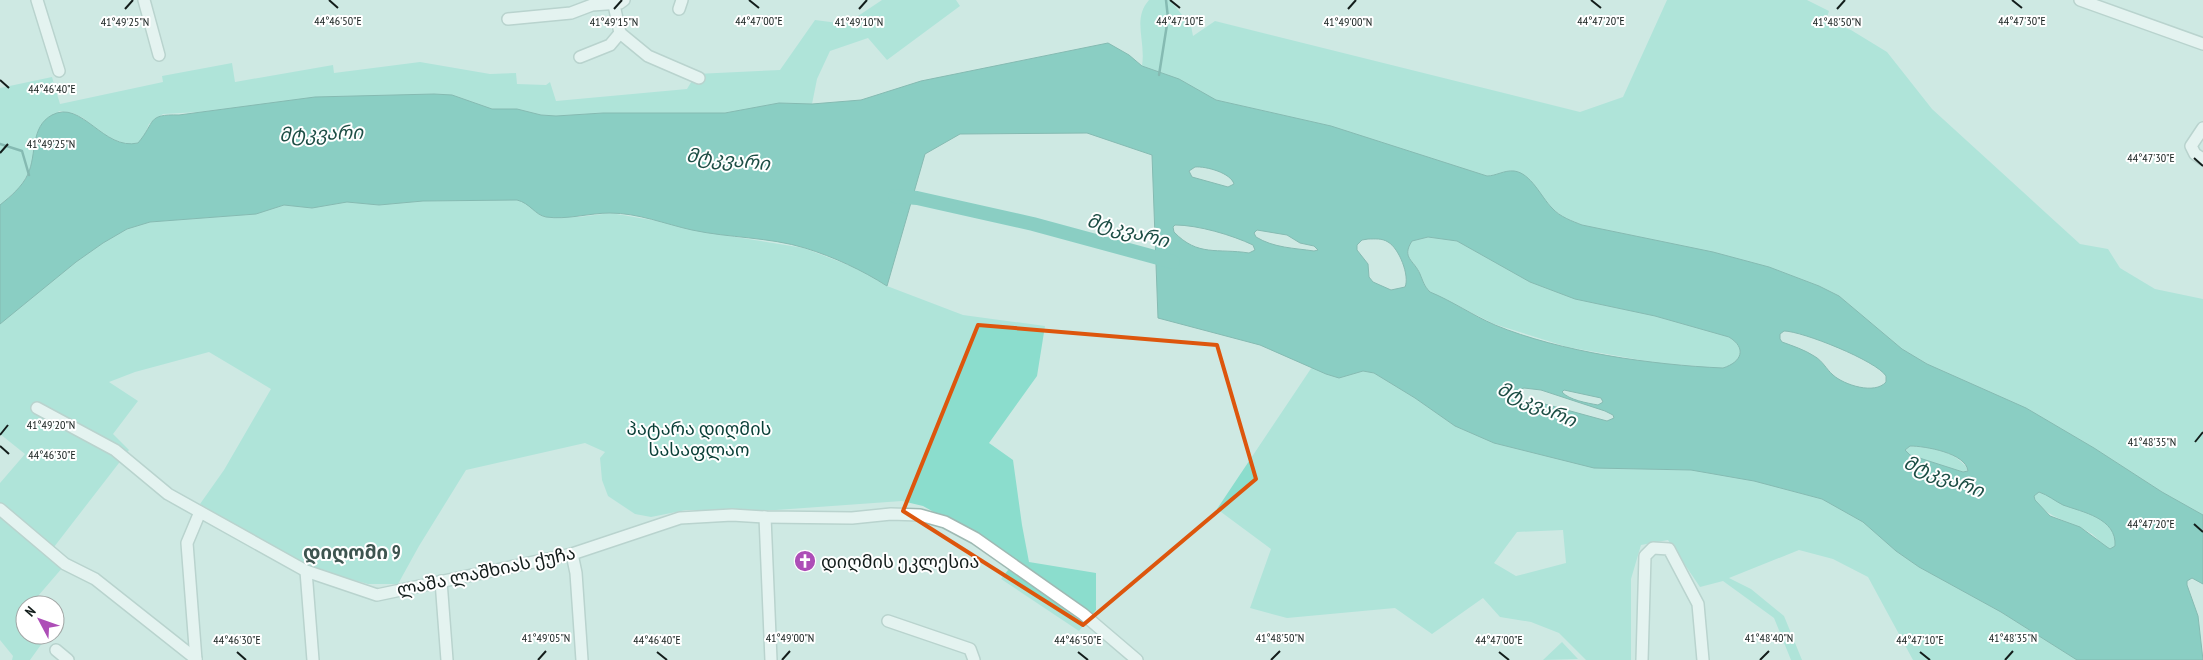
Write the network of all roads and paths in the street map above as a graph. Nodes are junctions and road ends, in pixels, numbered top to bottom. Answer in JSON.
{"nodes":[{"id":1,"x":37,"y":0,"type":"edge"},
{"id":2,"x":144,"y":0,"type":"edge"},
{"id":3,"x":2080,"y":0,"type":"edge"},
{"id":4,"x":617,"y":1,"type":"edge"},
{"id":5,"x":508,"y":19,"type":"dead end"},
{"id":6,"x":620,"y":33,"type":"junction"},
{"id":7,"x":2203,"y":44,"type":"edge"},
{"id":8,"x":159,"y":55,"type":"dead end"},
{"id":9,"x":580,"y":57,"type":"dead end"},
{"id":10,"x":59,"y":71,"type":"dead end"},
{"id":11,"x":699,"y":78,"type":"dead end"},
{"id":12,"x":2203,"y":128,"type":"edge"},
{"id":13,"x":2203,"y":159,"type":"edge"},
{"id":14,"x":37,"y":408,"type":"dead end"},
{"id":15,"x":0,"y":509,"type":"edge"},
{"id":16,"x":200,"y":512,"type":"junction"},
{"id":17,"x":765,"y":517,"type":"junction"},
{"id":18,"x":572,"y":554,"type":"junction"},
{"id":19,"x":306,"y":571,"type":"junction"},
{"id":20,"x":441,"y":581,"type":"junction"},
{"id":21,"x":888,"y":621,"type":"dead end"},
{"id":22,"x":56,"y":650,"type":"dead end"},
{"id":23,"x":68,"y":660,"type":"edge"},
{"id":24,"x":196,"y":660,"type":"edge"},
{"id":25,"x":313,"y":660,"type":"edge"},
{"id":26,"x":448,"y":660,"type":"edge"},
{"id":27,"x":582,"y":660,"type":"edge"},
{"id":28,"x":771,"y":660,"type":"edge"},
{"id":29,"x":974,"y":660,"type":"edge"},
{"id":30,"x":1137,"y":660,"type":"edge"},
{"id":31,"x":1642,"y":660,"type":"edge"},
{"id":32,"x":1703,"y":660,"type":"edge"}],
"edges":[{"from":1,"to":10,"type":"street"},
{"from":2,"to":8,"type":"street"},
{"from":3,"to":7,"type":"street"},
{"from":4,"to":5,"type":"street"},
{"from":4,"to":6,"type":"street"},
{"from":6,"to":9,"type":"street"},
{"from":6,"to":11,"type":"street"},
{"from":12,"to":13,"type":"street"},
{"from":14,"to":16,"type":"street","name":"ლაშა ლაშხიას ქუჩა"},
{"from":15,"to":24,"type":"street"},
{"from":16,"to":19,"type":"street","name":"ლაშა ლაშხიას ქუჩა"},
{"from":16,"to":24,"type":"street"},
{"from":17,"to":18,"type":"street","name":"ლაშა ლაშხიას ქუჩა"},
{"from":17,"to":28,"type":"street"},
{"from":17,"to":30,"type":"street","name":"ლაშა ლაშხიას ქუჩა"},
{"from":18,"to":20,"type":"street","name":"ლაშა ლაშხიას ქუჩა"},
{"from":18,"to":27,"type":"street"},
{"from":19,"to":20,"type":"street","name":"ლაშა ლაშხიას ქუჩა"},
{"from":19,"to":25,"type":"street"},
{"from":20,"to":26,"type":"street"},
{"from":21,"to":29,"type":"street"},
{"from":22,"to":23,"type":"street"},
{"from":31,"to":32,"type":"street"}]}
